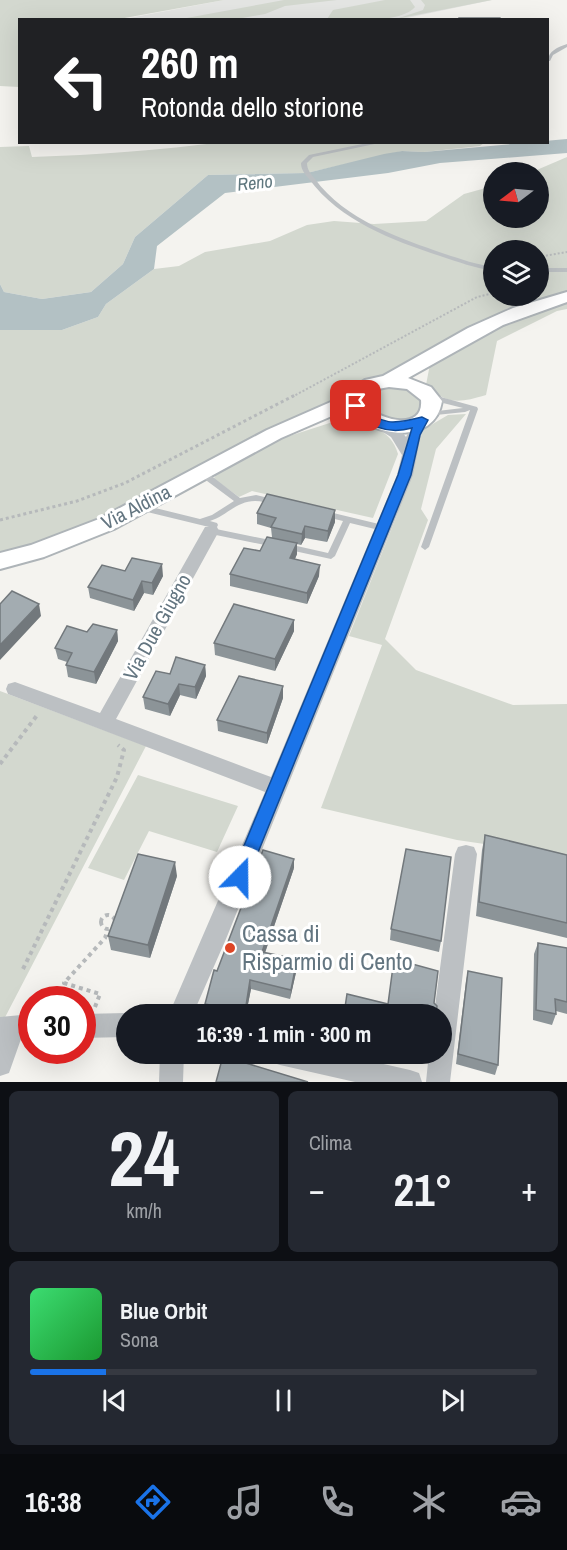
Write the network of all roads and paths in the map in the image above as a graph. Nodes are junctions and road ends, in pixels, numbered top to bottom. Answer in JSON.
{"nodes":[{"id":1,"x":567,"y":45,"type":"edge"},
{"id":2,"x":549,"y":58,"type":"edge"},
{"id":3,"x":372,"y":144,"type":"edge"},
{"id":4,"x":567,"y":252,"type":"edge"},
{"id":5,"x":549,"y":255,"type":"edge"},
{"id":6,"x":483,"y":268,"type":"edge"},
{"id":7,"x":549,"y":270,"type":"edge"},
{"id":8,"x":567,"y":270,"type":"edge"},
{"id":9,"x":483,"y":296,"type":"edge"},
{"id":10,"x":567,"y":297,"type":"edge"},
{"id":11,"x":426,"y":358,"type":"junction"},
{"id":12,"x":389,"y":381,"type":"junction"},
{"id":13,"x":360,"y":392,"type":"junction"},
{"id":14,"x":426,"y":405,"type":"junction"},
{"id":15,"x":474,"y":409,"type":"junction"},
{"id":16,"x":371,"y":421,"type":"junction"},
{"id":17,"x":267,"y":438,"type":"junction"},
{"id":18,"x":409,"y":454,"type":"junction"},
{"id":19,"x":202,"y":473,"type":"junction"},
{"id":20,"x":239,"y":501,"type":"junction"},
{"id":21,"x":279,"y":504,"type":"edge"},
{"id":22,"x":139,"y":507,"type":"junction"},
{"id":23,"x":313,"y":512,"type":"edge"},
{"id":24,"x":0,"y":520,"type":"edge"},
{"id":25,"x":347,"y":520,"type":"junction"},
{"id":26,"x":205,"y":526,"type":"junction"},
{"id":27,"x":383,"y":528,"type":"junction"},
{"id":28,"x":425,"y":547,"type":"dead end"},
{"id":29,"x":0,"y":561,"type":"edge"},
{"id":30,"x":15,"y":689,"type":"dead end"},
{"id":31,"x":28,"y":710,"type":"dead end"},
{"id":32,"x":38,"y":714,"type":"junction"},
{"id":33,"x":48,"y":717,"type":"dead end"},
{"id":34,"x":106,"y":732,"type":"junction"},
{"id":35,"x":0,"y":764,"type":"edge"},
{"id":36,"x":276,"y":787,"type":"junction"},
{"id":37,"x":466,"y":854,"type":"dead end"},
{"id":38,"x":108,"y":929,"type":"edge"},
{"id":39,"x":24,"y":969,"type":"dead end"},
{"id":40,"x":71,"y":986,"type":"edge"},
{"id":41,"x":185,"y":1004,"type":"edge"},
{"id":42,"x":96,"y":1025,"type":"edge"},
{"id":43,"x":116,"y":1025,"type":"edge"},
{"id":44,"x":15,"y":1027,"type":"edge"},
{"id":45,"x":0,"y":1064,"type":"edge"},
{"id":46,"x":172,"y":1064,"type":"edge"},
{"id":47,"x":314,"y":1064,"type":"edge"},
{"id":48,"x":352,"y":1076,"type":"edge"},
{"id":49,"x":171,"y":1082,"type":"edge"},
{"id":50,"x":410,"y":1082,"type":"edge"},
{"id":51,"x":438,"y":1082,"type":"edge"}],
"edges":[{"from":1,"to":2,"type":"lane"},
{"from":3,"to":6,"type":"lane"},
{"from":4,"to":5,"type":"path"},
{"from":7,"to":8,"type":"lane"},
{"from":9,"to":24,"type":"path"},
{"from":10,"to":11,"type":"street"},
{"from":11,"to":12,"type":"street"},
{"from":11,"to":14,"type":"street"},
{"from":12,"to":13,"type":"street"},
{"from":12,"to":14,"type":"street"},
{"from":13,"to":16,"type":"street"},
{"from":13,"to":17,"type":"street","name":"Via Aldina"},
{"from":14,"to":15,"type":"lane"},
{"from":14,"to":15,"type":"lane"},
{"from":14,"to":16,"type":"street"},
{"from":14,"to":18,"type":"street"},
{"from":15,"to":28,"type":"lane"},
{"from":16,"to":17,"type":"street","name":"Via Aldina"},
{"from":16,"to":18,"type":"street"},
{"from":17,"to":19,"type":"street","name":"Via Aldina"},
{"from":18,"to":27,"type":"street"},
{"from":19,"to":20,"type":"lane"},
{"from":19,"to":22,"type":"street","name":"Via Aldina"},
{"from":20,"to":21,"type":"lane"},
{"from":20,"to":26,"type":"lane"},
{"from":22,"to":26,"type":"lane"},
{"from":22,"to":29,"type":"street","name":"Via Aldina"},
{"from":23,"to":25,"type":"lane"},
{"from":25,"to":26,"type":"lane"},
{"from":25,"to":27,"type":"lane"},
{"from":26,"to":34,"type":"street","name":"Via Due Giugno"},
{"from":27,"to":36,"type":"street"},
{"from":30,"to":34,"type":"street"},
{"from":31,"to":32,"type":"path"},
{"from":32,"to":33,"type":"path"},
{"from":32,"to":35,"type":"path"},
{"from":34,"to":36,"type":"street"},
{"from":34,"to":39,"type":"path"},
{"from":36,"to":41,"type":"street"},
{"from":37,"to":51,"type":"street"},
{"from":38,"to":40,"type":"path"},
{"from":42,"to":43,"type":"street"},
{"from":44,"to":45,"type":"street"},
{"from":46,"to":49,"type":"street"},
{"from":47,"to":48,"type":"street"},
{"from":48,"to":50,"type":"street"}]}
